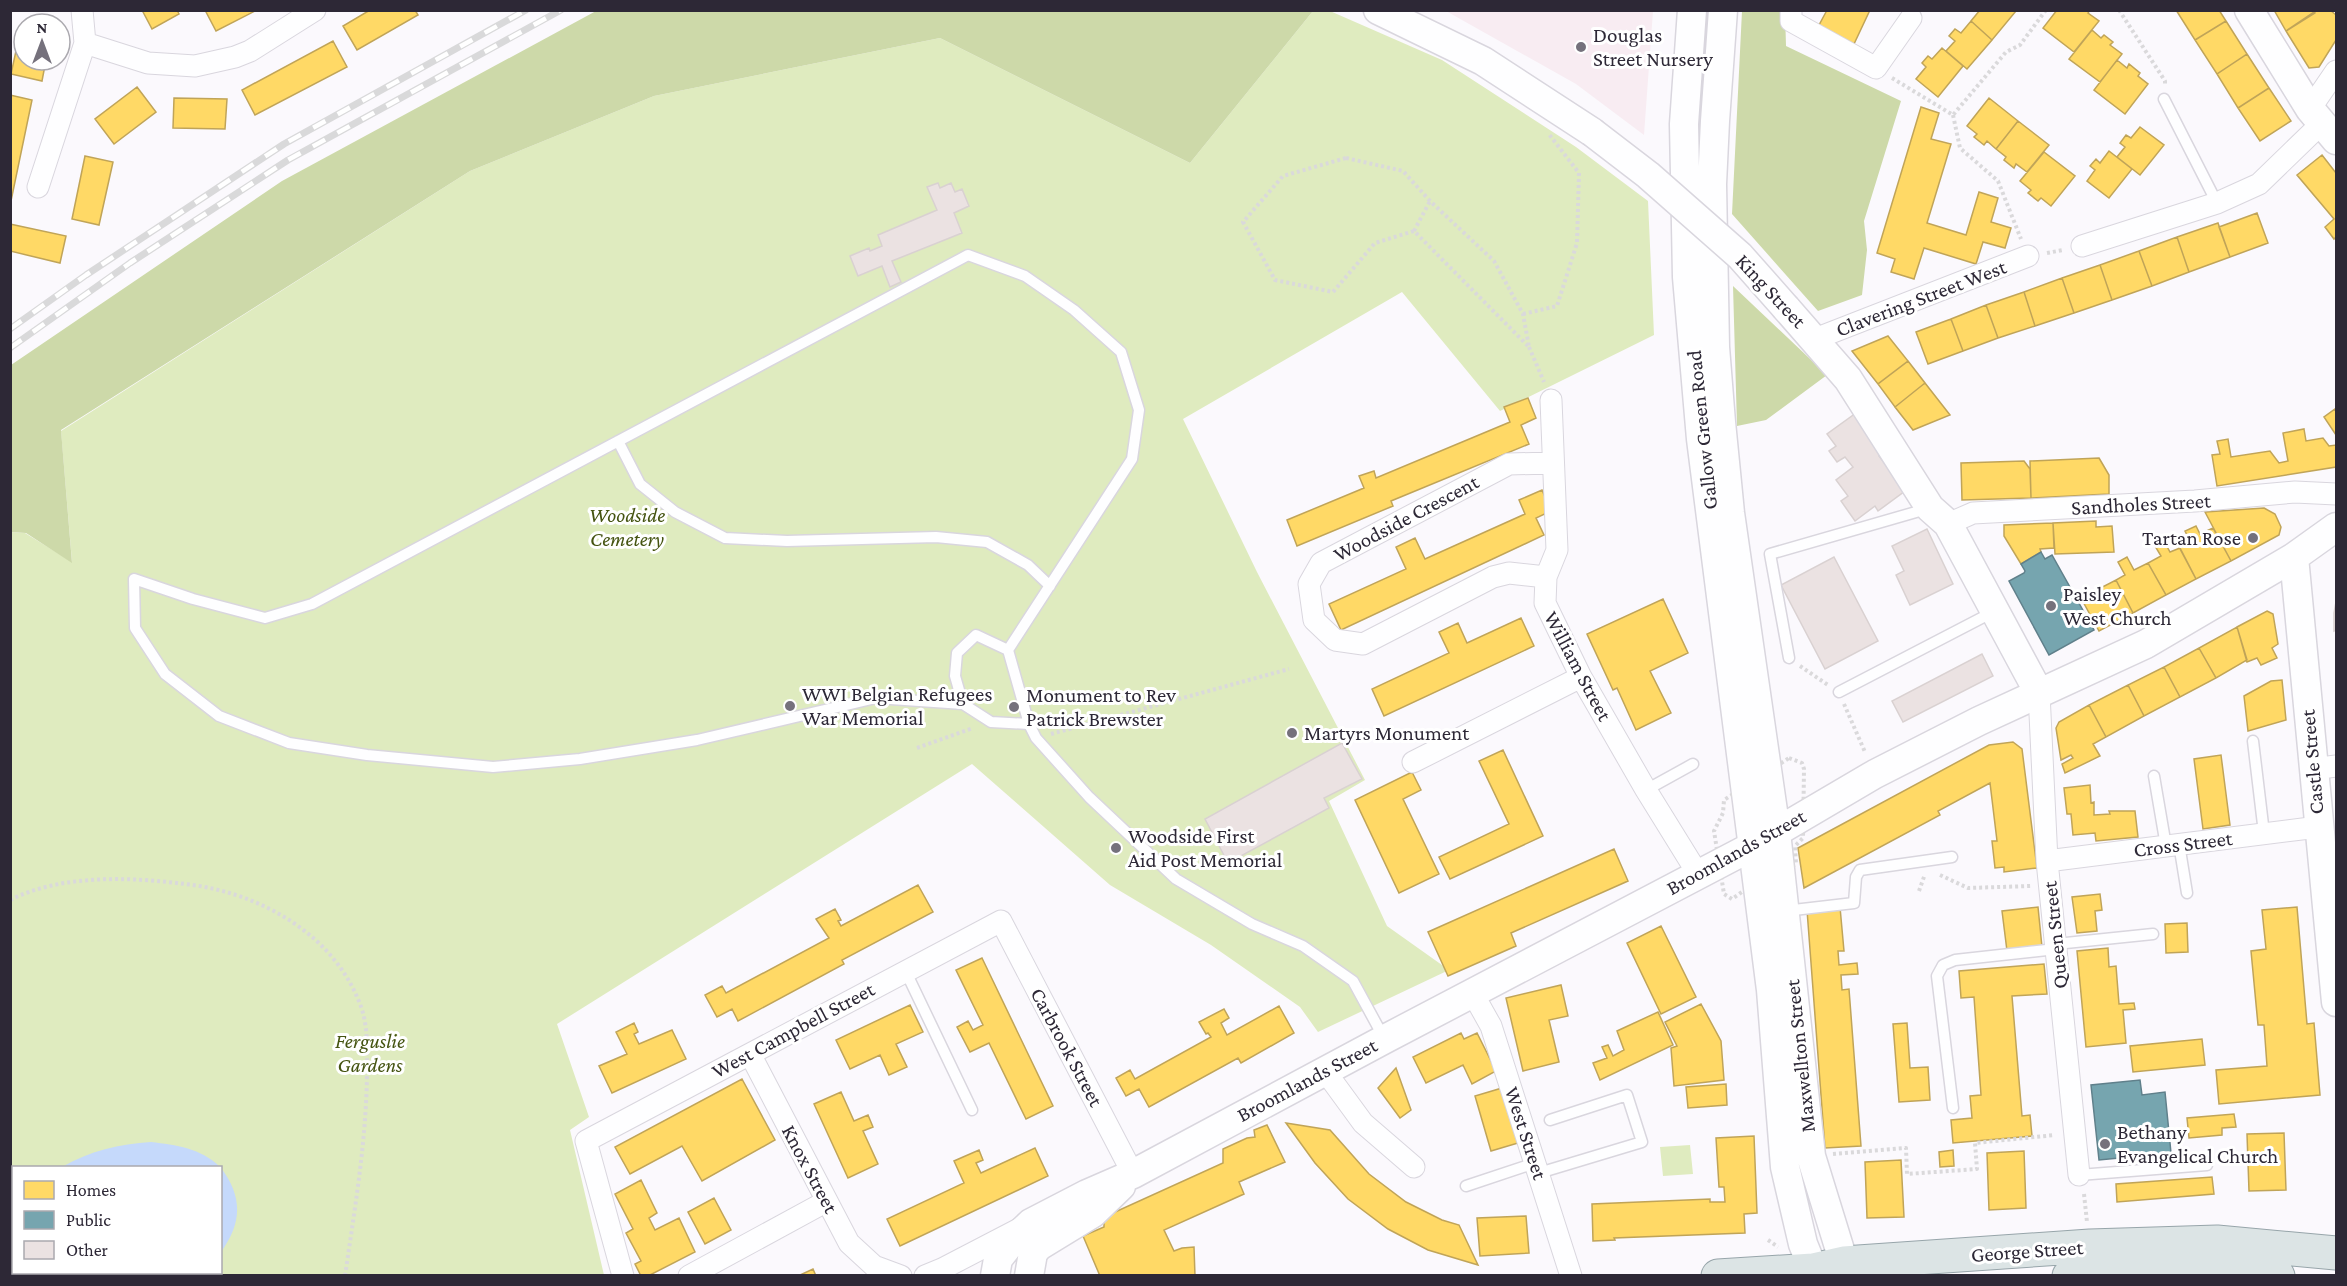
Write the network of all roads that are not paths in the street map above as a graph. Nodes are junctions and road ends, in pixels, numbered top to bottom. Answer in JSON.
{"nodes":[{"id":1,"x":82,"y":10,"type":"edge"},
{"id":2,"x":315,"y":10,"type":"edge"},
{"id":3,"x":1378,"y":10,"type":"edge"},
{"id":4,"x":1692,"y":10,"type":"edge"},
{"id":5,"x":1723,"y":10,"type":"edge"},
{"id":6,"x":1791,"y":10,"type":"edge"},
{"id":7,"x":2249,"y":10,"type":"edge"},
{"id":8,"x":1911,"y":18,"type":"dead end"},
{"id":9,"x":85,"y":43,"type":"junction"},
{"id":10,"x":2337,"y":71,"type":"edge"},
{"id":11,"x":2164,"y":99,"type":"road end"},
{"id":12,"x":2323,"y":124,"type":"edge"},
{"id":13,"x":38,"y":187,"type":"dead end"},
{"id":14,"x":2217,"y":202,"type":"junction"},
{"id":15,"x":2082,"y":246,"type":"road end"},
{"id":16,"x":2028,"y":256,"type":"road end"},
{"id":17,"x":1815,"y":339,"type":"junction"},
{"id":18,"x":1551,"y":400,"type":"road end"},
{"id":19,"x":618,"y":441,"type":"junction"},
{"id":20,"x":1553,"y":463,"type":"junction"},
{"id":21,"x":2337,"y":494,"type":"edge"},
{"id":22,"x":1939,"y":516,"type":"junction"},
{"id":23,"x":2337,"y":527,"type":"edge"},
{"id":24,"x":2294,"y":557,"type":"junction"},
{"id":25,"x":1546,"y":577,"type":"junction"},
{"id":26,"x":1050,"y":586,"type":"junction"},
{"id":27,"x":1996,"y":611,"type":"junction"},
{"id":28,"x":1008,"y":650,"type":"junction"},
{"id":29,"x":1789,"y":658,"type":"road end"},
{"id":30,"x":1581,"y":677,"type":"junction"},
{"id":31,"x":1839,"y":692,"type":"road end"},
{"id":32,"x":2039,"y":693,"type":"junction"},
{"id":33,"x":963,"y":704,"type":"junction"},
{"id":34,"x":1029,"y":724,"type":"junction"},
{"id":35,"x":2253,"y":741,"type":"dead end"},
{"id":36,"x":1413,"y":762,"type":"dead end"},
{"id":37,"x":1693,"y":764,"type":"dead end"},
{"id":38,"x":2325,"y":768,"type":"edge"},
{"id":39,"x":2154,"y":776,"type":"dead end"},
{"id":40,"x":1646,"y":790,"type":"junction"},
{"id":41,"x":2318,"y":827,"type":"junction"},
{"id":42,"x":1776,"y":832,"type":"junction"},
{"id":43,"x":2264,"y":834,"type":"junction"},
{"id":44,"x":2172,"y":845,"type":"junction"},
{"id":45,"x":1751,"y":847,"type":"junction"},
{"id":46,"x":1952,"y":857,"type":"dead end"},
{"id":47,"x":2047,"y":861,"type":"junction"},
{"id":48,"x":1698,"y":874,"type":"junction"},
{"id":49,"x":2187,"y":892,"type":"dead end"},
{"id":50,"x":1785,"y":911,"type":"junction"},
{"id":51,"x":1001,"y":921,"type":"joint"},
{"id":52,"x":2152,"y":934,"type":"dead end"},
{"id":53,"x":2056,"y":946,"type":"junction"},
{"id":54,"x":905,"y":970,"type":"junction"},
{"id":55,"x":1473,"y":994,"type":"junction"},
{"id":56,"x":2337,"y":1002,"type":"edge"},
{"id":57,"x":1385,"y":1039,"type":"junction"},
{"id":58,"x":750,"y":1054,"type":"junction"},
{"id":59,"x":1325,"y":1071,"type":"junction"},
{"id":60,"x":1953,"y":1108,"type":"dead end"},
{"id":61,"x":972,"y":1110,"type":"dead end"},
{"id":62,"x":1550,"y":1120,"type":"dead end"},
{"id":63,"x":2207,"y":1165,"type":"dead end"},
{"id":64,"x":1414,"y":1167,"type":"dead end"},
{"id":65,"x":1537,"y":1168,"type":"junction"},
{"id":66,"x":1133,"y":1174,"type":"junction"},
{"id":67,"x":2081,"y":1175,"type":"joint"},
{"id":68,"x":1466,"y":1186,"type":"dead end"},
{"id":69,"x":827,"y":1201,"type":"junction"},
{"id":70,"x":1031,"y":1222,"type":"junction"},
{"id":71,"x":2337,"y":1253,"type":"edge"},
{"id":72,"x":1830,"y":1271,"type":"edge"},
{"id":73,"x":893,"y":1274,"type":"edge"},
{"id":74,"x":623,"y":1275,"type":"edge"},
{"id":75,"x":689,"y":1275,"type":"edge"},
{"id":76,"x":926,"y":1275,"type":"edge"},
{"id":77,"x":995,"y":1275,"type":"edge"},
{"id":78,"x":1029,"y":1275,"type":"edge"},
{"id":79,"x":1571,"y":1275,"type":"edge"},
{"id":80,"x":1718,"y":1275,"type":"edge"},
{"id":81,"x":2069,"y":1275,"type":"edge"},
{"id":82,"x":2278,"y":1275,"type":"edge"}],
"edges":[{"from":1,"to":9,"type":"street"},
{"from":2,"to":9,"type":"street"},
{"from":3,"to":17,"type":"main road","name":"King Street","bridge":true},
{"from":4,"to":45,"type":"main road","name":"Gallow Green Road"},
{"from":5,"to":42,"type":"main road","name":"Gallow Green Road"},
{"from":6,"to":8,"type":"street"},
{"from":7,"to":12,"type":"main road"},
{"from":9,"to":13,"type":"street"},
{"from":10,"to":12,"type":"street"},
{"from":11,"to":14,"type":"lane"},
{"from":12,"to":14,"type":"street"},
{"from":14,"to":15,"type":"street"},
{"from":16,"to":17,"type":"street","name":"Clavering Street West"},
{"from":17,"to":22,"type":"main road","name":"King Street"},
{"from":18,"to":20,"type":"street","name":"William Street"},
{"from":19,"to":26,"type":"lane"},
{"from":19,"to":26,"type":"lane"},
{"from":19,"to":33,"type":"lane"},
{"from":20,"to":25,"type":"street","name":"William Street"},
{"from":20,"to":25,"type":"street","name":"Woodside Crescent"},
{"from":21,"to":22,"type":"street","name":"Sandholes Street"},
{"from":22,"to":27,"type":"main road","name":"King Street"},
{"from":22,"to":29,"type":"lane"},
{"from":23,"to":24,"type":"main road","name":"Broomlands Street"},
{"from":24,"to":32,"type":"main road","name":"Broomlands Street"},
{"from":24,"to":38,"type":"main road","name":"Castle Street"},
{"from":25,"to":30,"type":"street","name":"William Street"},
{"from":26,"to":28,"type":"lane"},
{"from":27,"to":31,"type":"lane"},
{"from":27,"to":32,"type":"main road","name":"King Street"},
{"from":28,"to":33,"type":"lane"},
{"from":28,"to":34,"type":"lane"},
{"from":30,"to":36,"type":"street"},
{"from":30,"to":40,"type":"street","name":"William Street"},
{"from":32,"to":42,"type":"main road","name":"Broomlands Street"},
{"from":32,"to":47,"type":"street","name":"Queen Street"},
{"from":33,"to":34,"type":"lane"},
{"from":34,"to":57,"type":"lane"},
{"from":35,"to":43,"type":"lane"},
{"from":37,"to":40,"type":"lane"},
{"from":38,"to":41,"type":"main road","name":"Castle Street"},
{"from":39,"to":44,"type":"lane"},
{"from":40,"to":48,"type":"street","name":"William Street"},
{"from":41,"to":43,"type":"street","name":"Cross Street"},
{"from":41,"to":56,"type":"main road","name":"Castle Street"},
{"from":42,"to":45,"type":"main road","name":"Broomlands Street"},
{"from":42,"to":50,"type":"main road","name":"Maxwellton Street"},
{"from":43,"to":44,"type":"street","name":"Cross Street"},
{"from":44,"to":47,"type":"street","name":"Cross Street"},
{"from":44,"to":49,"type":"lane"},
{"from":45,"to":48,"type":"main road","name":"Broomlands Street"},
{"from":45,"to":72,"type":"main road","name":"Maxwellton Street"},
{"from":46,"to":50,"type":"lane"},
{"from":47,"to":53,"type":"street","name":"Queen Street"},
{"from":48,"to":55,"type":"main road","name":"Broomlands Street"},
{"from":50,"to":72,"type":"main road","name":"Maxwellton Street"},
{"from":51,"to":54,"type":"street","name":"West Campbell Street"},
{"from":51,"to":66,"type":"street","name":"Carbrook Street"},
{"from":52,"to":53,"type":"lane"},
{"from":53,"to":60,"type":"lane"},
{"from":53,"to":67,"type":"street","name":"Queen Street"},
{"from":54,"to":58,"type":"street","name":"West Campbell Street"},
{"from":54,"to":61,"type":"lane"},
{"from":55,"to":57,"type":"main road","name":"Broomlands Street"},
{"from":55,"to":65,"type":"street","name":"West Street"},
{"from":57,"to":59,"type":"main road","name":"Broomlands Street"},
{"from":58,"to":69,"type":"street","name":"Knox Street"},
{"from":58,"to":74,"type":"street","name":"West Campbell Street"},
{"from":59,"to":64,"type":"street"},
{"from":59,"to":66,"type":"main road","name":"Broomlands Street"},
{"from":62,"to":65,"type":"lane"},
{"from":63,"to":67,"type":"lane"},
{"from":65,"to":68,"type":"lane"},
{"from":65,"to":79,"type":"street","name":"West Street"},
{"from":66,"to":70,"type":"main road","name":"Broomlands Street"},
{"from":66,"to":78,"type":"main road","name":"Broomlands Street"},
{"from":69,"to":73,"type":"street","name":"Knox Street"},
{"from":69,"to":75,"type":"street"},
{"from":70,"to":76,"type":"street","name":"Broomlands Street"},
{"from":70,"to":77,"type":"main road","name":"Broomlands Street"},
{"from":71,"to":72,"type":"main road","name":"George Street"},
{"from":72,"to":80,"type":"main road","name":"George Street"},
{"from":81,"to":82,"type":"main road","name":"George Street"}]}
